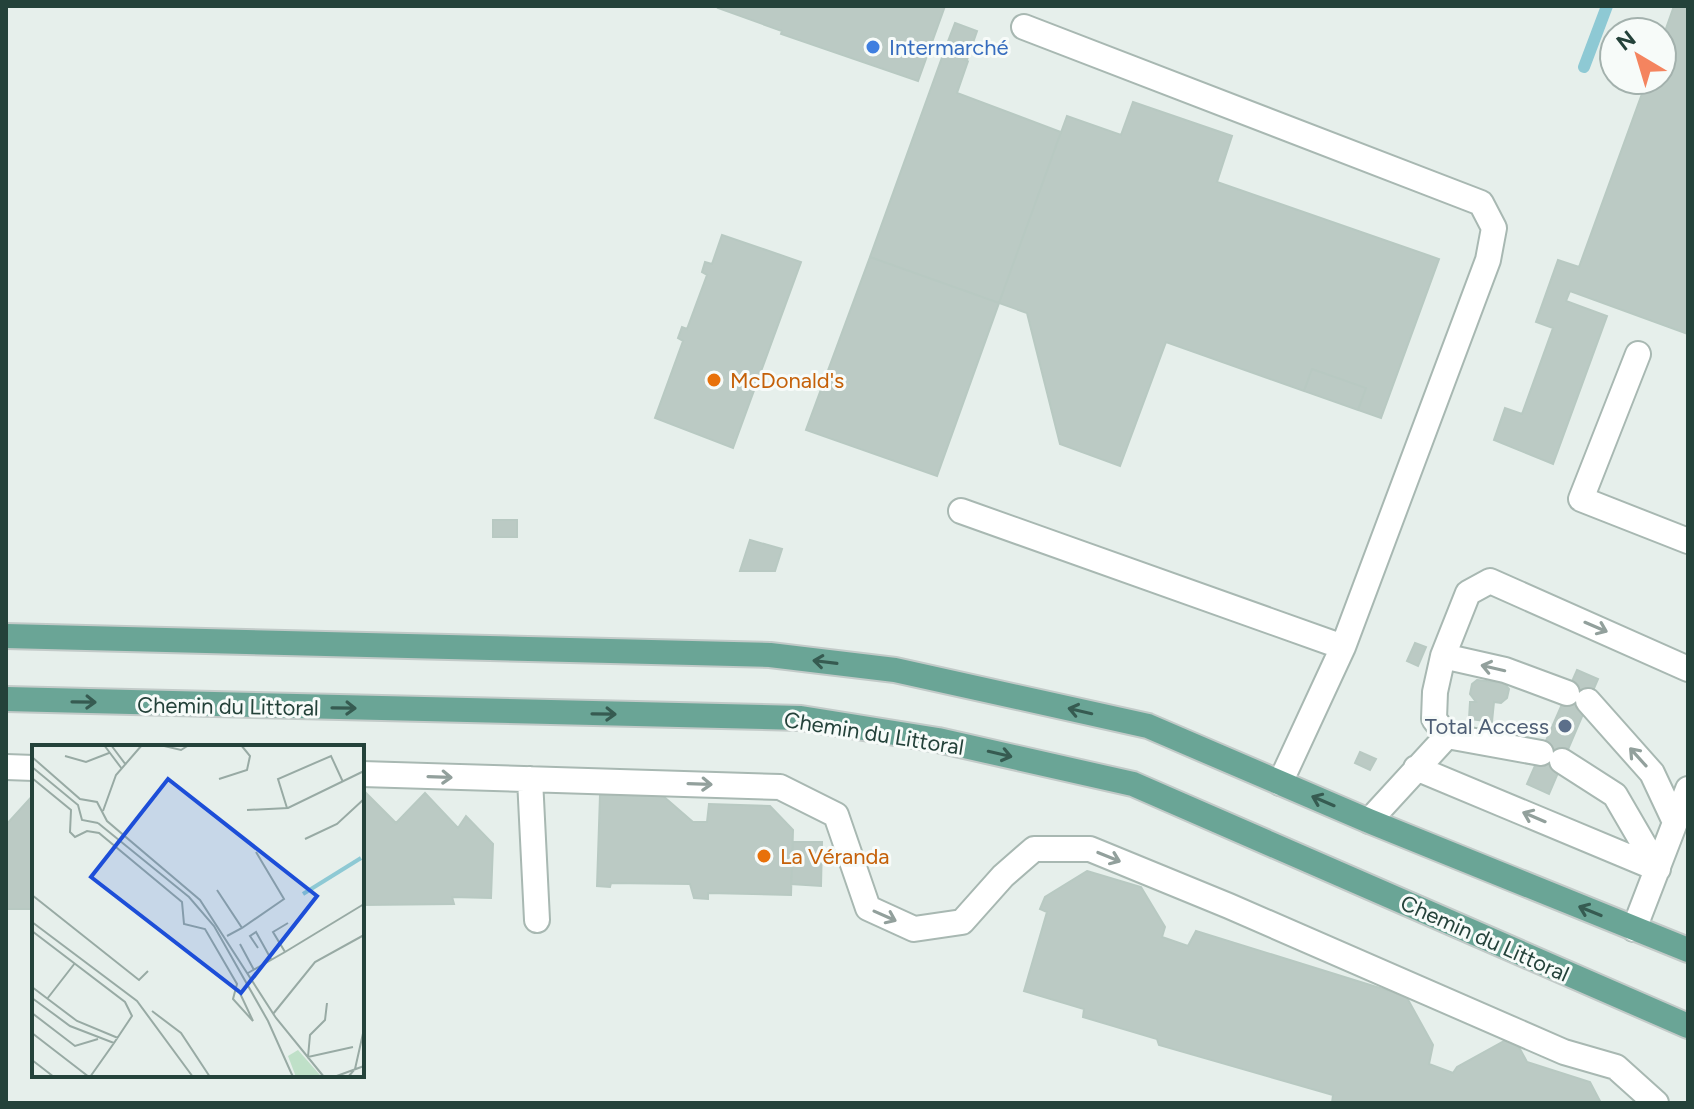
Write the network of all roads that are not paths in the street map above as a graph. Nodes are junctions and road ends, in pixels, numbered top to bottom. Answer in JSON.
{"nodes":[{"id":1,"x":1024,"y":27,"type":"dead end"},
{"id":2,"x":1638,"y":354,"type":"dead end"},
{"id":3,"x":961,"y":511,"type":"dead end"},
{"id":4,"x":1688,"y":541,"type":"edge"},
{"id":5,"x":6,"y":636,"type":"edge"},
{"id":6,"x":1343,"y":647,"type":"junction"},
{"id":7,"x":1443,"y":656,"type":"junction"},
{"id":8,"x":1688,"y":669,"type":"edge"},
{"id":9,"x":6,"y":699,"type":"edge"},
{"id":10,"x":1447,"y":736,"type":"junction"},
{"id":11,"x":6,"y":767,"type":"edge"},
{"id":12,"x":32,"y":768,"type":"edge"},
{"id":13,"x":1416,"y":768,"type":"junction"},
{"id":14,"x":364,"y":774,"type":"edge"},
{"id":15,"x":530,"y":779,"type":"junction"},
{"id":16,"x":1280,"y":783,"type":"junction"},
{"id":17,"x":1688,"y":789,"type":"edge"},
{"id":18,"x":1369,"y":821,"type":"junction"},
{"id":19,"x":1675,"y":822,"type":"junction"},
{"id":20,"x":1658,"y":869,"type":"junction"},
{"id":21,"x":537,"y":920,"type":"dead end"},
{"id":22,"x":1634,"y":929,"type":"junction"},
{"id":23,"x":1688,"y":950,"type":"edge"},
{"id":24,"x":1688,"y":1026,"type":"edge"},
{"id":25,"x":1650,"y":1099,"type":"edge"}],
"edges":[{"from":1,"to":6,"type":"lane"},
{"from":2,"to":4,"type":"lane"},
{"from":3,"to":6,"type":"lane"},
{"from":16,"to":5,"type":"main road","one_way":true},
{"from":6,"to":16,"type":"lane"},
{"from":7,"to":8,"type":"lane","one_way":true},
{"from":7,"to":10,"type":"lane"},
{"from":19,"to":7,"type":"lane","one_way":true},
{"from":9,"to":24,"type":"main road","name":"Chemin du Littoral","one_way":true},
{"from":10,"to":13,"type":"lane"},
{"from":10,"to":20,"type":"lane"},
{"from":11,"to":12,"type":"lane"},
{"from":13,"to":18,"type":"lane"},
{"from":20,"to":13,"type":"lane","one_way":true},
{"from":14,"to":15,"type":"lane","one_way":true},
{"from":15,"to":21,"type":"lane"},
{"from":15,"to":25,"type":"lane","one_way":true},
{"from":18,"to":16,"type":"main road","one_way":true},
{"from":17,"to":19,"type":"lane"},
{"from":22,"to":18,"type":"main road","one_way":true},
{"from":19,"to":20,"type":"lane"},
{"from":20,"to":22,"type":"lane"},
{"from":22,"to":23,"type":"main road"}]}
